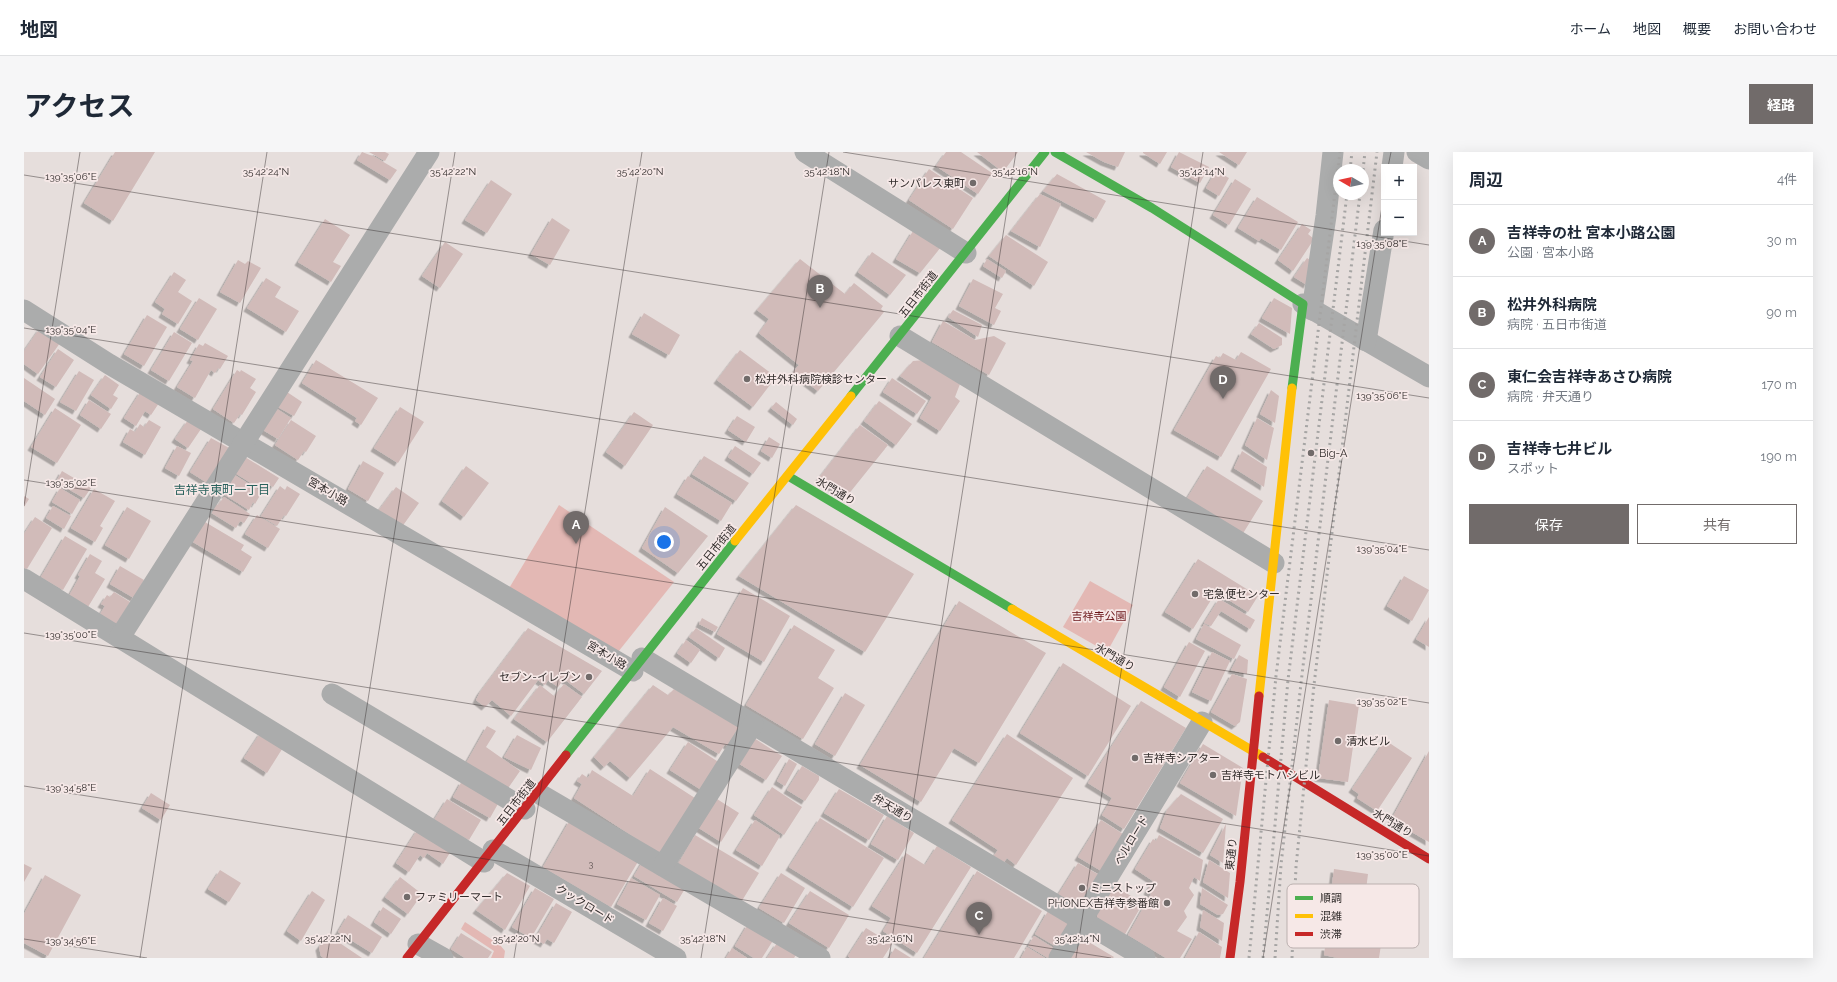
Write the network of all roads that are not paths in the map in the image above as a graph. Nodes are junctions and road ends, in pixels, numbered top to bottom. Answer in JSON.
{"nodes":[{"id":1,"x":429,"y":152,"type":"edge"},
{"id":2,"x":805,"y":152,"type":"edge"},
{"id":3,"x":1045,"y":152,"type":"edge"},
{"id":4,"x":1055,"y":152,"type":"edge"},
{"id":5,"x":1333,"y":152,"type":"edge"},
{"id":6,"x":1394,"y":152,"type":"edge"},
{"id":7,"x":1417,"y":152,"type":"edge"},
{"id":8,"x":1429,"y":159,"type":"edge"},
{"id":9,"x":1392,"y":164,"type":"edge"},
{"id":10,"x":1383,"y":236,"type":"edge"},
{"id":11,"x":966,"y":253,"type":"junction"},
{"id":12,"x":1308,"y":307,"type":"junction"},
{"id":13,"x":24,"y":310,"type":"edge"},
{"id":14,"x":900,"y":336,"type":"junction"},
{"id":15,"x":1366,"y":341,"type":"junction"},
{"id":16,"x":1429,"y":377,"type":"edge"},
{"id":17,"x":244,"y":442,"type":"junction"},
{"id":18,"x":788,"y":476,"type":"junction"},
{"id":19,"x":1274,"y":564,"type":"junction"},
{"id":20,"x":24,"y":579,"type":"edge"},
{"id":21,"x":120,"y":637,"type":"junction"},
{"id":22,"x":638,"y":664,"type":"junction"},
{"id":23,"x":332,"y":694,"type":"dead end"},
{"id":24,"x":1202,"y":722,"type":"junction"},
{"id":25,"x":753,"y":724,"type":"junction"},
{"id":26,"x":1253,"y":751,"type":"junction"},
{"id":27,"x":538,"y":793,"type":"junction"},
{"id":28,"x":525,"y":809,"type":"junction"},
{"id":29,"x":488,"y":856,"type":"junction"},
{"id":30,"x":1429,"y":858,"type":"edge"},
{"id":31,"x":663,"y":866,"type":"junction"},
{"id":32,"x":1082,"y":920,"type":"junction"},
{"id":33,"x":412,"y":951,"type":"edge"},
{"id":34,"x":443,"y":958,"type":"edge"},
{"id":35,"x":676,"y":958,"type":"edge"},
{"id":36,"x":820,"y":958,"type":"edge"},
{"id":37,"x":1059,"y":958,"type":"edge"},
{"id":38,"x":1145,"y":958,"type":"edge"},
{"id":39,"x":1230,"y":958,"type":"edge"}],
"edges":[{"from":1,"to":17,"type":"street"},
{"from":2,"to":11,"type":"street"},
{"from":3,"to":11,"type":"street","name":"五日市街道"},
{"from":4,"to":12,"type":"street"},
{"from":5,"to":12,"type":"street"},
{"from":6,"to":9,"type":"street"},
{"from":7,"to":8,"type":"street"},
{"from":10,"to":15,"type":"street"},
{"from":11,"to":14,"type":"street","name":"五日市街道"},
{"from":12,"to":15,"type":"street"},
{"from":12,"to":19,"type":"street","name":"東通り"},
{"from":13,"to":17,"type":"street","name":"宮本小路"},
{"from":14,"to":18,"type":"street","name":"五日市街道"},
{"from":14,"to":19,"type":"street"},
{"from":15,"to":16,"type":"street"},
{"from":17,"to":21,"type":"street"},
{"from":17,"to":22,"type":"street","name":"宮本小路"},
{"from":18,"to":22,"type":"street","name":"五日市街道"},
{"from":18,"to":24,"type":"street","name":"水門通り"},
{"from":19,"to":26,"type":"street","name":"東通り"},
{"from":20,"to":21,"type":"street","name":"クックロード"},
{"from":21,"to":29,"type":"street","name":"クックロード"},
{"from":22,"to":25,"type":"street","name":"弁天通り"},
{"from":22,"to":27,"type":"street","name":"五日市街道"},
{"from":23,"to":28,"type":"street"},
{"from":24,"to":26,"type":"street","name":"水門通り"},
{"from":24,"to":32,"type":"street","name":"ベルロード"},
{"from":25,"to":31,"type":"street"},
{"from":25,"to":32,"type":"street","name":"弁天通り"},
{"from":26,"to":30,"type":"street","name":"水門通り"},
{"from":26,"to":39,"type":"street","name":"東通り"},
{"from":27,"to":28,"type":"street","name":"五日市街道"},
{"from":27,"to":31,"type":"street"},
{"from":28,"to":29,"type":"street","name":"五日市街道"},
{"from":29,"to":33,"type":"street","name":"五日市街道"},
{"from":29,"to":35,"type":"street","name":"クックロード"},
{"from":31,"to":36,"type":"street"},
{"from":32,"to":37,"type":"street","name":"ベルロード"},
{"from":32,"to":38,"type":"street","name":"弁天通り"},
{"from":33,"to":34,"type":"street"}]}
